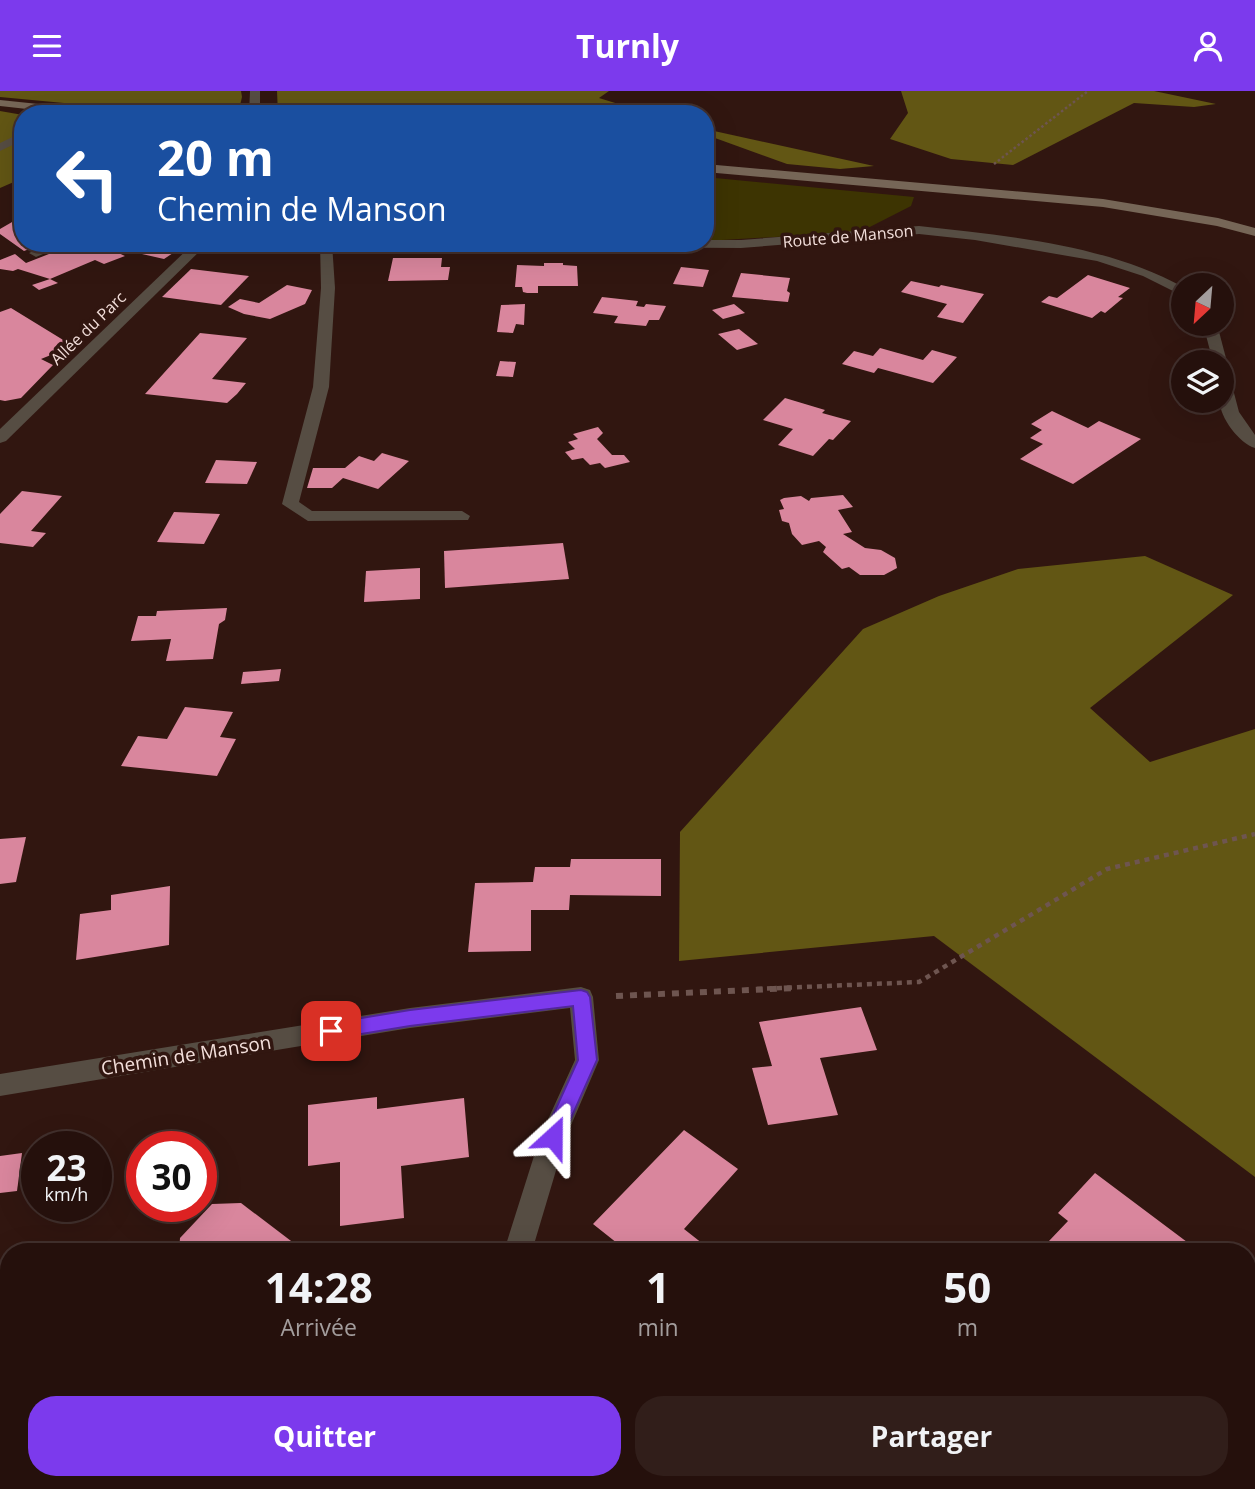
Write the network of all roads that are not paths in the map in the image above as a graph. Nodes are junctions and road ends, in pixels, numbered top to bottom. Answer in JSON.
{"nodes":[{"id":1,"x":714,"y":169,"type":"edge"},
{"id":2,"x":1255,"y":232,"type":"edge"},
{"id":3,"x":714,"y":244,"type":"edge"},
{"id":4,"x":193,"y":252,"type":"edge"},
{"id":5,"x":326,"y":252,"type":"edge"},
{"id":6,"x":1171,"y":285,"type":"edge"},
{"id":7,"x":1230,"y":413,"type":"edge"},
{"id":8,"x":0,"y":439,"type":"edge"},
{"id":9,"x":1255,"y":443,"type":"edge"},
{"id":10,"x":462,"y":516,"type":"dead end"},
{"id":11,"x":0,"y":1085,"type":"edge"},
{"id":12,"x":520,"y":1243,"type":"edge"}],
"edges":[{"from":1,"to":2,"type":"street"},
{"from":3,"to":6,"type":"street","name":"Route de Manson"},
{"from":4,"to":8,"type":"street","name":"Allée du Parc"},
{"from":5,"to":10,"type":"street"},
{"from":7,"to":9,"type":"street"},
{"from":11,"to":12,"type":"street","name":"Chemin de Manson"}]}
